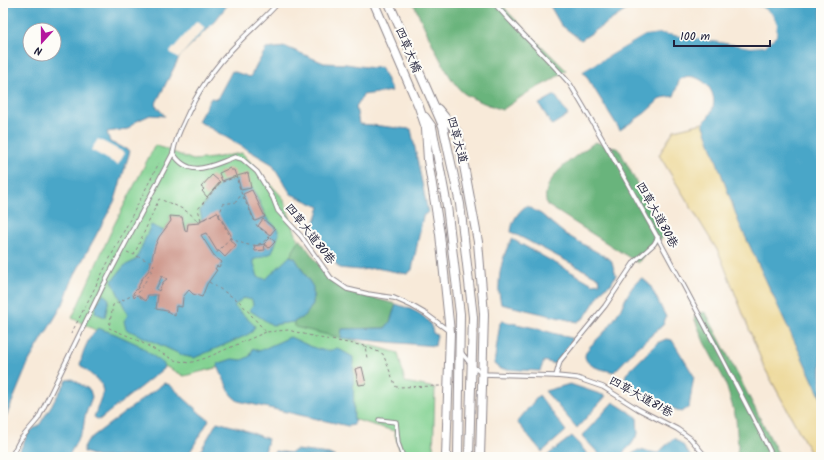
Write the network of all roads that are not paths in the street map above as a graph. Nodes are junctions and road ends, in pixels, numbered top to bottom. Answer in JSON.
{"nodes":[{"id":1,"x":278,"y":3,"type":"edge"},
{"id":2,"x":374,"y":3,"type":"edge"},
{"id":3,"x":389,"y":3,"type":"edge"},
{"id":4,"x":494,"y":3,"type":"edge"},
{"id":5,"x":431,"y":101,"type":"junction"},
{"id":6,"x":419,"y":108,"type":"junction"},
{"id":7,"x":173,"y":153,"type":"junction"},
{"id":8,"x":658,"y":237,"type":"junction"},
{"id":9,"x":451,"y":335,"type":"junction"},
{"id":10,"x":458,"y":347,"type":"junction"},
{"id":11,"x":472,"y":366,"type":"junction"},
{"id":12,"x":483,"y":374,"type":"junction"},
{"id":13,"x":556,"y":376,"type":"junction"},
{"id":14,"x":379,"y":420,"type":"dead end"},
{"id":15,"x":11,"y":457,"type":"edge"},
{"id":16,"x":403,"y":457,"type":"edge"},
{"id":17,"x":446,"y":457,"type":"edge"},
{"id":18,"x":458,"y":457,"type":"edge"},
{"id":19,"x":469,"y":457,"type":"edge"},
{"id":20,"x":480,"y":457,"type":"edge"},
{"id":21,"x":706,"y":457,"type":"edge"},
{"id":22,"x":773,"y":457,"type":"edge"}],
"edges":[{"from":1,"to":7,"type":"lane"},
{"from":2,"to":6,"type":"street","name":"四草大橋"},
{"from":3,"to":5,"type":"street","name":"四草大橋"},
{"from":4,"to":8,"type":"lane","name":"四草大道80巷"},
{"from":5,"to":11,"type":"street","name":"四草大道"},
{"from":5,"to":12,"type":"street","name":"四草大道"},
{"from":6,"to":9,"type":"street"},
{"from":6,"to":10,"type":"street","name":"四草大道"},
{"from":7,"to":9,"type":"lane","name":"四草大道80巷"},
{"from":7,"to":15,"type":"lane"},
{"from":8,"to":13,"type":"lane"},
{"from":8,"to":22,"type":"lane","name":"四草大道80巷"},
{"from":9,"to":17,"type":"street"},
{"from":10,"to":11,"type":"lane"},
{"from":10,"to":18,"type":"street","name":"四草大道"},
{"from":11,"to":12,"type":"lane"},
{"from":11,"to":19,"type":"street","name":"四草大道"},
{"from":12,"to":13,"type":"lane","name":"四草大道81巷"},
{"from":12,"to":20,"type":"street","name":"四草大道"},
{"from":13,"to":21,"type":"lane","name":"四草大道81巷"},
{"from":14,"to":16,"type":"lane"}]}
